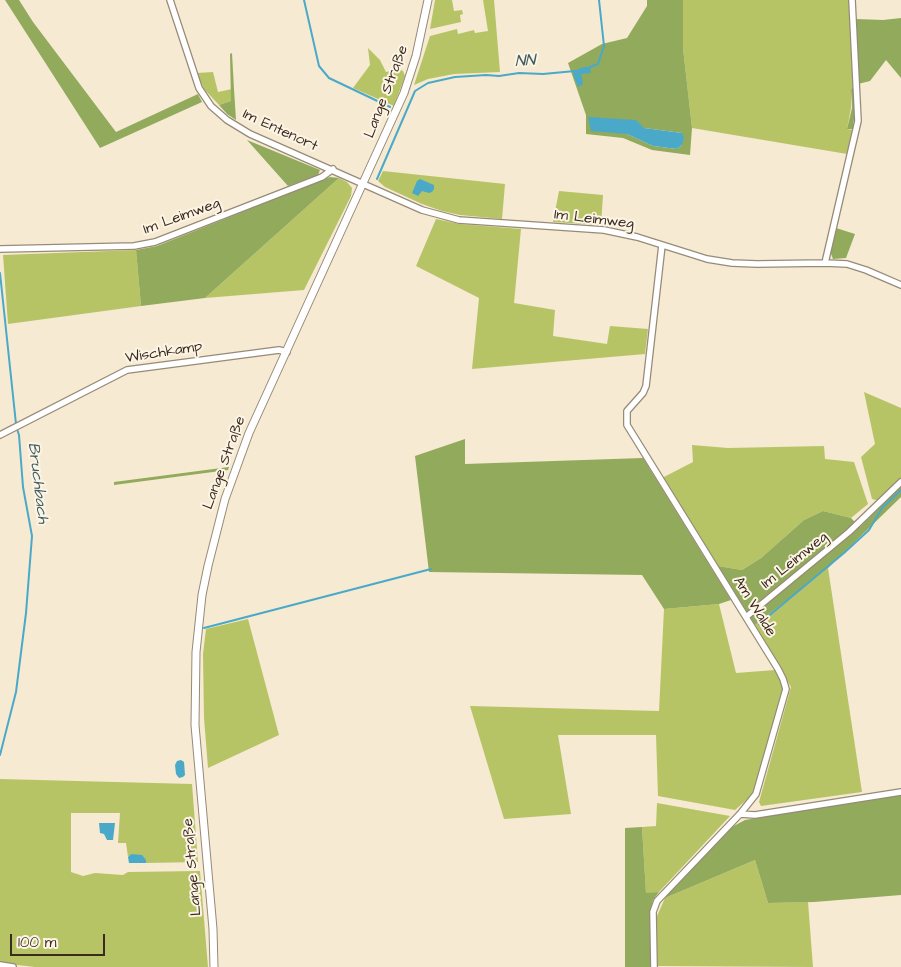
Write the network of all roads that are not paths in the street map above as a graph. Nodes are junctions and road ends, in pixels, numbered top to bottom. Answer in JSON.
{"nodes":[{"id":1,"x":170,"y":0,"type":"edge"},
{"id":2,"x":428,"y":0,"type":"edge"},
{"id":3,"x":852,"y":0,"type":"edge"},
{"id":4,"x":333,"y":169,"type":"junction"},
{"id":5,"x":364,"y":184,"type":"junction"},
{"id":6,"x":662,"y":245,"type":"junction"},
{"id":7,"x":0,"y":249,"type":"edge"},
{"id":8,"x":825,"y":262,"type":"junction"},
{"id":9,"x":901,"y":285,"type":"edge"},
{"id":10,"x":287,"y":352,"type":"junction"},
{"id":11,"x":0,"y":435,"type":"edge"},
{"id":12,"x":901,"y":482,"type":"edge"},
{"id":13,"x":746,"y":618,"type":"junction"},
{"id":14,"x":901,"y":792,"type":"edge"},
{"id":15,"x":740,"y":814,"type":"junction"},
{"id":16,"x":0,"y":965,"type":"edge"},
{"id":17,"x":13,"y":967,"type":"edge"},
{"id":18,"x":214,"y":967,"type":"edge"},
{"id":19,"x":654,"y":967,"type":"edge"}],
"edges":[{"from":1,"to":4,"type":"street","name":"Im Entenort"},
{"from":2,"to":5,"type":"street","name":"Lange Straße"},
{"from":3,"to":8,"type":"street"},
{"from":4,"to":5,"type":"street","name":"Im Entenort"},
{"from":4,"to":7,"type":"street","name":"Im Leimweg"},
{"from":5,"to":6,"type":"street","name":"Im Leimweg"},
{"from":5,"to":10,"type":"street","name":"Lange Straße"},
{"from":6,"to":8,"type":"street","name":"Im Leimweg"},
{"from":6,"to":13,"type":"street","name":"Am Walde"},
{"from":8,"to":9,"type":"street","name":"Im Leimweg"},
{"from":10,"to":11,"type":"street","name":"Wischkamp"},
{"from":10,"to":18,"type":"street","name":"Lange Straße"},
{"from":12,"to":13,"type":"street","name":"Im Leimweg"},
{"from":13,"to":15,"type":"street","name":"Am Walde"},
{"from":14,"to":15,"type":"street"},
{"from":15,"to":19,"type":"street","name":"Am Walde"},
{"from":16,"to":17,"type":"street"}]}
